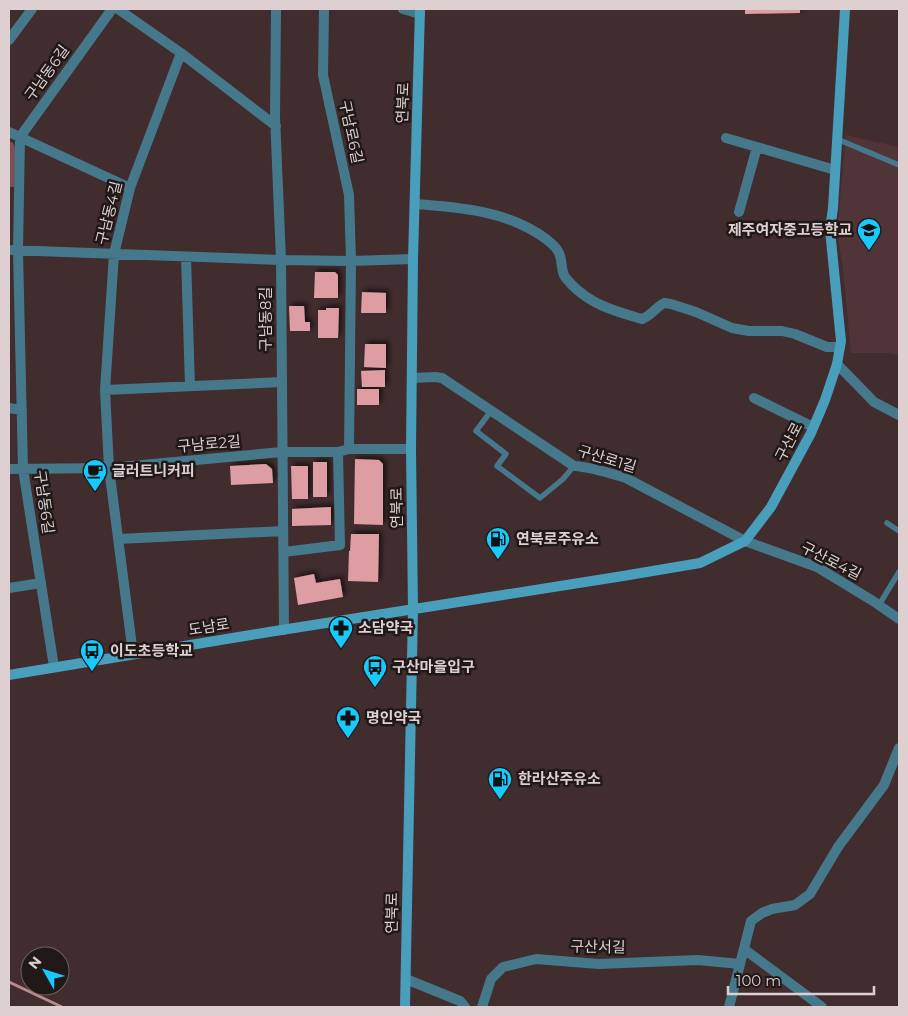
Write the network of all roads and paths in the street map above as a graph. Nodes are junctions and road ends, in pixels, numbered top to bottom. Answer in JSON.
{"nodes":[{"id":1,"x":32,"y":9,"type":"edge"},
{"id":2,"x":112,"y":9,"type":"edge"},
{"id":3,"x":118,"y":9,"type":"edge"},
{"id":4,"x":276,"y":9,"type":"edge"},
{"id":5,"x":324,"y":9,"type":"edge"},
{"id":6,"x":403,"y":9,"type":"edge"},
{"id":7,"x":845,"y":9,"type":"edge"},
{"id":8,"x":420,"y":11,"type":"edge"},
{"id":9,"x":9,"y":40,"type":"edge"},
{"id":10,"x":181,"y":52,"type":"junction"},
{"id":11,"x":276,"y":126,"type":"junction"},
{"id":12,"x":9,"y":132,"type":"edge"},
{"id":13,"x":20,"y":137,"type":"junction"},
{"id":14,"x":726,"y":138,"type":"dead end"},
{"id":15,"x":837,"y":139,"type":"junction"},
{"id":16,"x":757,"y":147,"type":"junction"},
{"id":17,"x":899,"y":165,"type":"edge"},
{"id":18,"x":835,"y":170,"type":"junction"},
{"id":19,"x":130,"y":188,"type":"junction"},
{"id":20,"x":415,"y":204,"type":"junction"},
{"id":21,"x":739,"y":212,"type":"dead end"},
{"id":22,"x":14,"y":250,"type":"edge"},
{"id":23,"x":114,"y":254,"type":"junction"},
{"id":24,"x":186,"y":257,"type":"junction"},
{"id":25,"x":413,"y":259,"type":"junction"},
{"id":26,"x":281,"y":260,"type":"junction"},
{"id":27,"x":351,"y":261,"type":"junction"},
{"id":28,"x":9,"y":346,"type":"edge"},
{"id":29,"x":21,"y":347,"type":"junction"},
{"id":30,"x":840,"y":348,"type":"junction"},
{"id":31,"x":837,"y":364,"type":"junction"},
{"id":32,"x":412,"y":378,"type":"junction"},
{"id":33,"x":282,"y":382,"type":"junction"},
{"id":34,"x":190,"y":386,"type":"junction"},
{"id":35,"x":105,"y":390,"type":"junction"},
{"id":36,"x":754,"y":398,"type":"dead end"},
{"id":37,"x":9,"y":408,"type":"edge"},
{"id":38,"x":22,"y":410,"type":"junction"},
{"id":39,"x":490,"y":411,"type":"junction"},
{"id":40,"x":899,"y":415,"type":"edge"},
{"id":41,"x":813,"y":427,"type":"junction"},
{"id":42,"x":411,"y":448,"type":"junction"},
{"id":43,"x":344,"y":451,"type":"junction"},
{"id":44,"x":282,"y":452,"type":"junction"},
{"id":45,"x":574,"y":466,"type":"junction"},
{"id":46,"x":109,"y":468,"type":"junction"},
{"id":47,"x":9,"y":469,"type":"edge"},
{"id":48,"x":23,"y":469,"type":"junction"},
{"id":49,"x":887,"y":523,"type":"dead end"},
{"id":50,"x":284,"y":531,"type":"junction"},
{"id":51,"x":899,"y":531,"type":"edge"},
{"id":52,"x":118,"y":539,"type":"junction"},
{"id":53,"x":744,"y":540,"type":"junction"},
{"id":54,"x":284,"y":552,"type":"junction"},
{"id":55,"x":899,"y":572,"type":"edge"},
{"id":56,"x":41,"y":583,"type":"junction"},
{"id":57,"x":9,"y":588,"type":"edge"},
{"id":58,"x":879,"y":604,"type":"junction"},
{"id":59,"x":413,"y":609,"type":"junction"},
{"id":60,"x":899,"y":619,"type":"edge"},
{"id":61,"x":284,"y":630,"type":"junction"},
{"id":62,"x":133,"y":654,"type":"junction"},
{"id":63,"x":54,"y":668,"type":"junction"},
{"id":64,"x":9,"y":675,"type":"edge"},
{"id":65,"x":899,"y":748,"type":"edge"},
{"id":66,"x":744,"y":949,"type":"junction"},
{"id":67,"x":740,"y":964,"type":"junction"},
{"id":68,"x":406,"y":979,"type":"junction"},
{"id":69,"x":405,"y":1007,"type":"edge"},
{"id":70,"x":465,"y":1007,"type":"edge"},
{"id":71,"x":482,"y":1007,"type":"edge"},
{"id":72,"x":729,"y":1007,"type":"edge"},
{"id":73,"x":822,"y":1007,"type":"edge"}],
"edges":[{"from":1,"to":9,"type":"street"},
{"from":2,"to":13,"type":"street","name":"구남동6길"},
{"from":3,"to":10,"type":"street"},
{"from":4,"to":11,"type":"street","name":"구남동8길"},
{"from":5,"to":27,"type":"street","name":"구남로6길"},
{"from":6,"to":8,"type":"street"},
{"from":7,"to":15,"type":"main road","name":"구산로"},
{"from":8,"to":20,"type":"main road","name":"연북로"},
{"from":10,"to":11,"type":"street"},
{"from":10,"to":19,"type":"street","name":"구남동4길"},
{"from":11,"to":26,"type":"street","name":"구남동8길"},
{"from":12,"to":13,"type":"street"},
{"from":13,"to":19,"type":"street"},
{"from":13,"to":22,"type":"street","name":"구남동6길"},
{"from":14,"to":16,"type":"street"},
{"from":15,"to":17,"type":"lane"},
{"from":15,"to":18,"type":"main road","name":"구산로"},
{"from":16,"to":18,"type":"street"},
{"from":16,"to":21,"type":"street"},
{"from":18,"to":30,"type":"main road","name":"구산로"},
{"from":19,"to":23,"type":"street","name":"구남동4길"},
{"from":20,"to":25,"type":"main road","name":"연북로"},
{"from":20,"to":30,"type":"street"},
{"from":22,"to":23,"type":"street"},
{"from":22,"to":29,"type":"street","name":"구남동6길"},
{"from":23,"to":24,"type":"street"},
{"from":23,"to":35,"type":"street","name":"구남동4길"},
{"from":24,"to":26,"type":"street"},
{"from":24,"to":34,"type":"street"},
{"from":25,"to":27,"type":"street"},
{"from":25,"to":32,"type":"main road","name":"연북로"},
{"from":26,"to":27,"type":"street"},
{"from":26,"to":33,"type":"street","name":"구남동8길"},
{"from":27,"to":43,"type":"street","name":"구남로6길"},
{"from":28,"to":29,"type":"street"},
{"from":29,"to":38,"type":"street","name":"구남동6길"},
{"from":30,"to":31,"type":"main road","name":"구산로"},
{"from":31,"to":40,"type":"street"},
{"from":31,"to":41,"type":"main road","name":"구산로"},
{"from":32,"to":39,"type":"street","name":"구산로1길"},
{"from":32,"to":42,"type":"main road","name":"연북로"},
{"from":33,"to":34,"type":"street"},
{"from":33,"to":44,"type":"street","name":"구남동8길"},
{"from":34,"to":35,"type":"street"},
{"from":35,"to":46,"type":"street","name":"구남동4길"},
{"from":36,"to":41,"type":"street"},
{"from":37,"to":38,"type":"street"},
{"from":38,"to":48,"type":"street","name":"구남동6길"},
{"from":39,"to":45,"type":"street","name":"구산로1길"},
{"from":39,"to":45,"type":"lane"},
{"from":41,"to":53,"type":"main road","name":"구산로"},
{"from":42,"to":43,"type":"street","name":"구남로2길"},
{"from":42,"to":59,"type":"main road","name":"연북로"},
{"from":43,"to":44,"type":"street","name":"구남로2길"},
{"from":43,"to":54,"type":"street","name":"구남로6길"},
{"from":44,"to":46,"type":"street","name":"구남로2길"},
{"from":44,"to":50,"type":"street","name":"구남동8길"},
{"from":45,"to":53,"type":"street","name":"구산로1길"},
{"from":46,"to":48,"type":"street","name":"구남로2길"},
{"from":46,"to":52,"type":"street","name":"구남동4길"},
{"from":47,"to":48,"type":"street","name":"구남로2길"},
{"from":48,"to":56,"type":"street","name":"구남동6길"},
{"from":49,"to":51,"type":"lane"},
{"from":50,"to":52,"type":"street"},
{"from":50,"to":54,"type":"street","name":"구남동8길"},
{"from":52,"to":62,"type":"street","name":"구남동4길"},
{"from":53,"to":58,"type":"street","name":"구산로4길"},
{"from":53,"to":59,"type":"main road","name":"구산로"},
{"from":54,"to":61,"type":"street","name":"구남동8길"},
{"from":55,"to":58,"type":"lane"},
{"from":56,"to":57,"type":"street"},
{"from":56,"to":63,"type":"street","name":"구남동6길"},
{"from":58,"to":60,"type":"street","name":"구산로4길"},
{"from":59,"to":61,"type":"main road","name":"도남로"},
{"from":59,"to":68,"type":"main road","name":"연북로"},
{"from":61,"to":62,"type":"main road","name":"도남로"},
{"from":62,"to":63,"type":"main road","name":"도남로"},
{"from":63,"to":64,"type":"main road","name":"도남로"},
{"from":65,"to":66,"type":"street"},
{"from":66,"to":67,"type":"street"},
{"from":66,"to":73,"type":"street"},
{"from":67,"to":71,"type":"street","name":"구산서길"},
{"from":67,"to":72,"type":"street"},
{"from":68,"to":69,"type":"main road","name":"연북로"},
{"from":68,"to":70,"type":"street"}]}
